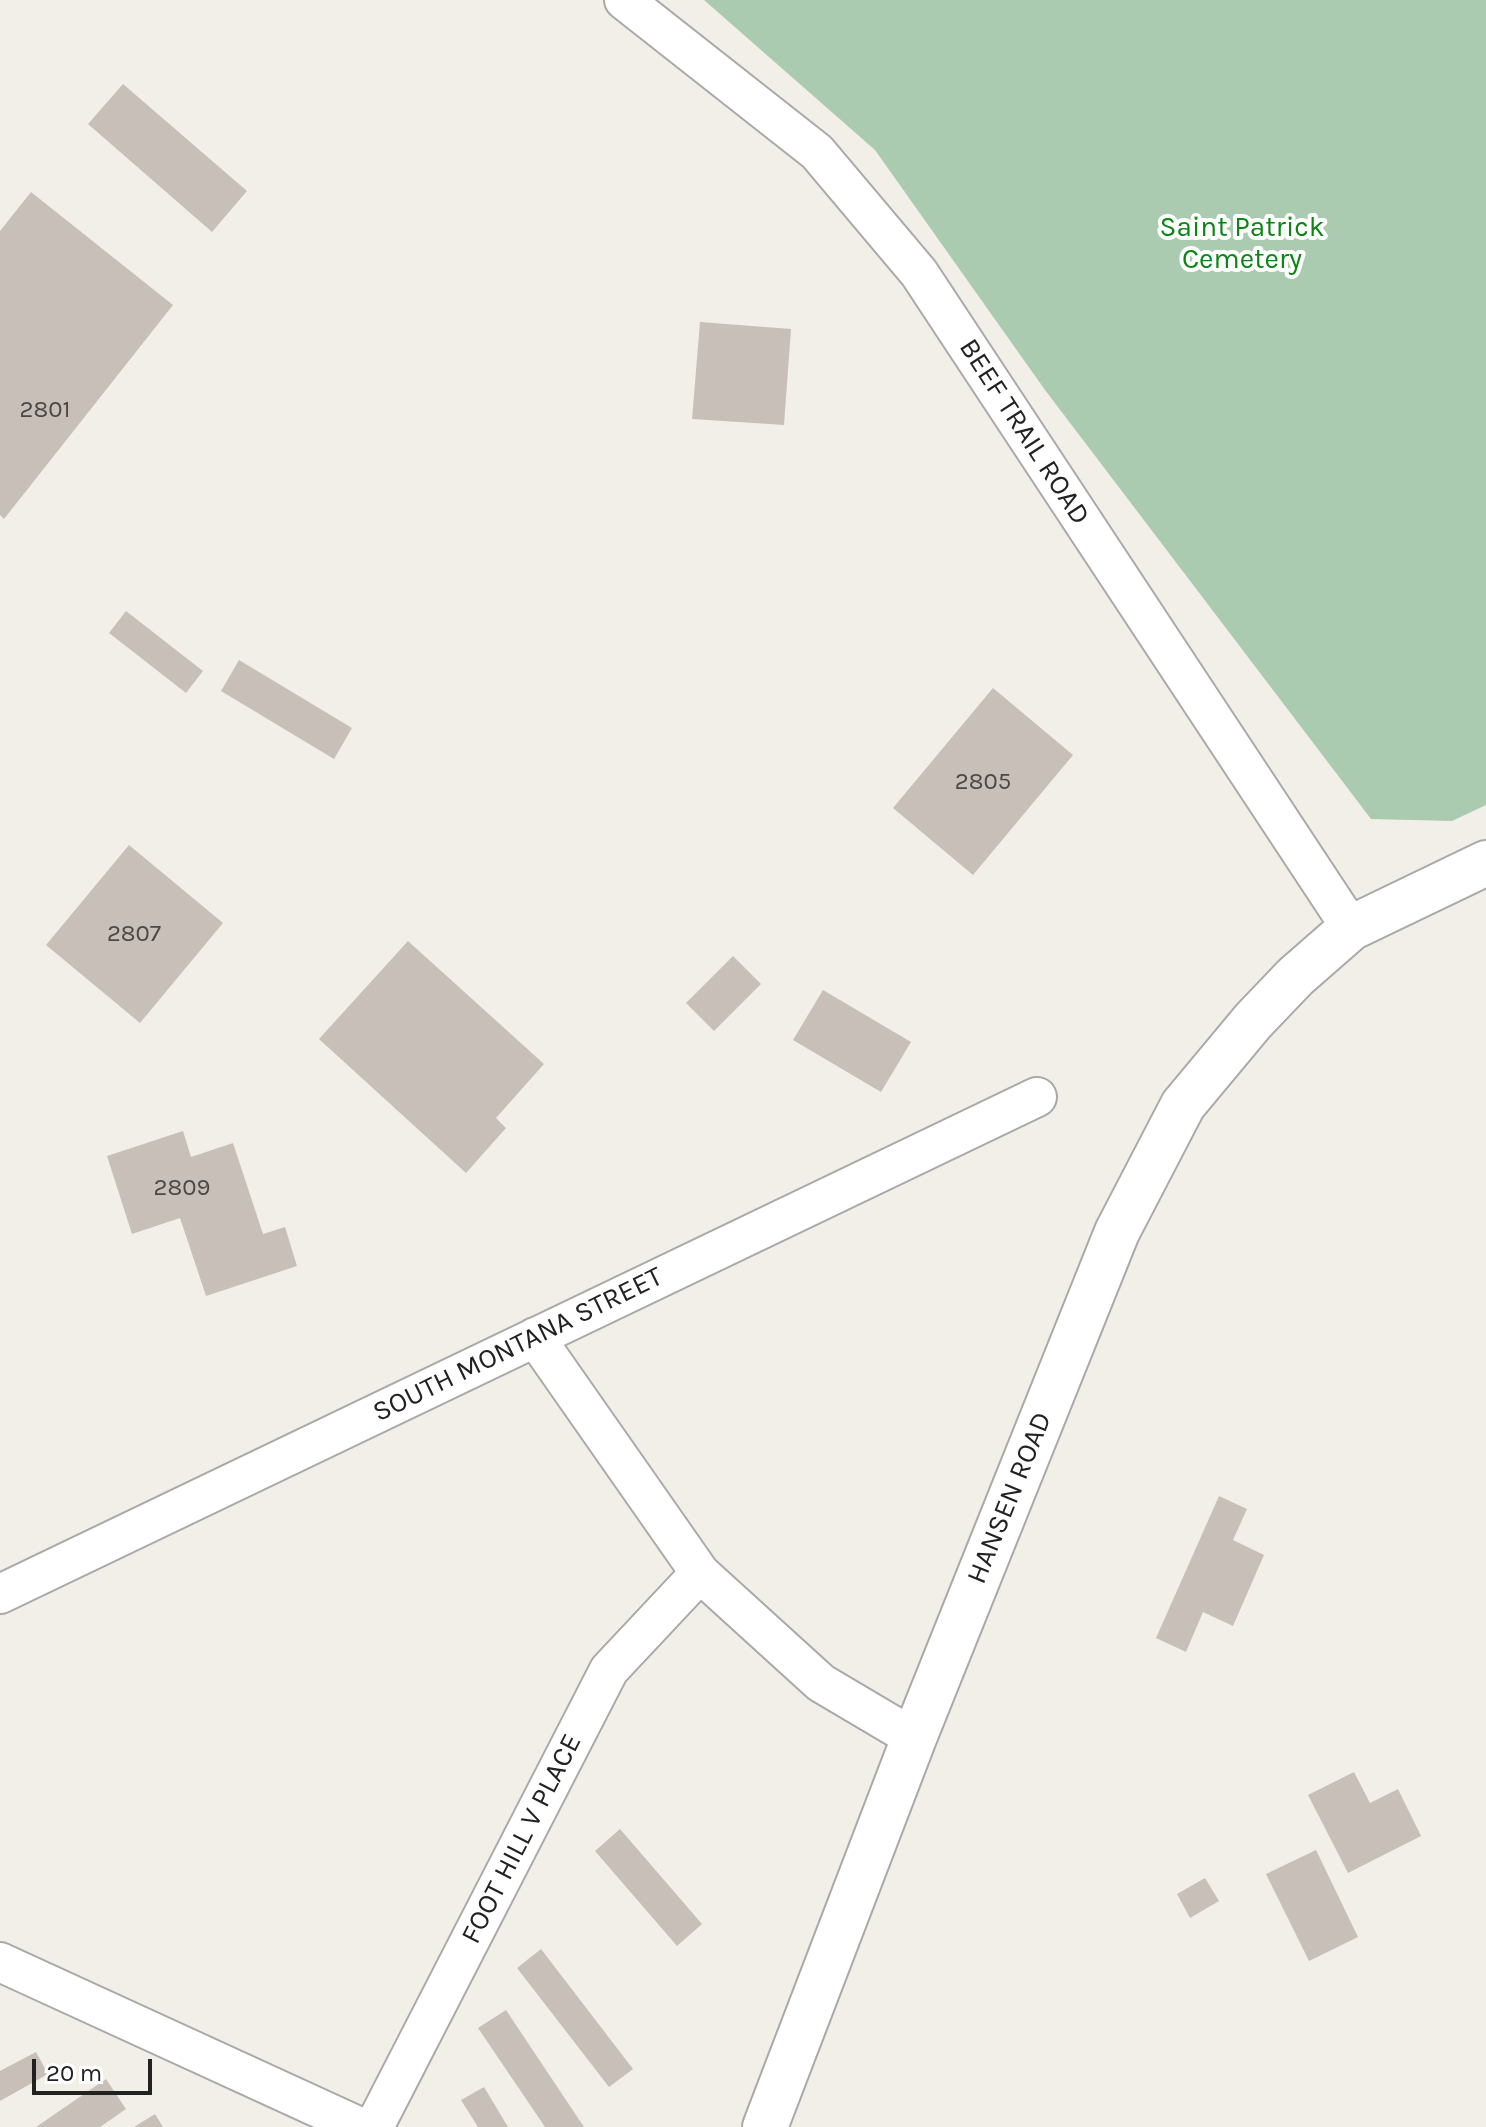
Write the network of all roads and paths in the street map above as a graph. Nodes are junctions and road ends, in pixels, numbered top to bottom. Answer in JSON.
{"nodes":[{"id":1,"x":624,"y":0,"type":"edge"},
{"id":2,"x":1486,"y":863,"type":"edge"},
{"id":3,"x":1351,"y":928,"type":"junction"},
{"id":4,"x":1037,"y":1097,"type":"dead end"},
{"id":5,"x":535,"y":1337,"type":"junction"},
{"id":6,"x":700,"y":1573,"type":"junction"},
{"id":7,"x":0,"y":1594,"type":"edge"},
{"id":8,"x":914,"y":1738,"type":"junction"},
{"id":9,"x":0,"y":1962,"type":"edge"},
{"id":10,"x":360,"y":2127,"type":"edge"},
{"id":11,"x":374,"y":2127,"type":"edge"},
{"id":12,"x":765,"y":2127,"type":"edge"}],
"edges":[{"from":1,"to":3,"type":"street","name":"BEEF TRAIL ROAD"},
{"from":2,"to":3,"type":"street"},
{"from":3,"to":8,"type":"street","name":"HANSEN ROAD"},
{"from":4,"to":5,"type":"street","name":"SOUTH MONTANA STREET"},
{"from":5,"to":6,"type":"street"},
{"from":5,"to":7,"type":"street","name":"SOUTH MONTANA STREET"},
{"from":6,"to":8,"type":"street"},
{"from":6,"to":11,"type":"street","name":"FOOT HILL V PLACE"},
{"from":8,"to":12,"type":"street","name":"HANSEN ROAD"},
{"from":9,"to":10,"type":"street"}]}
